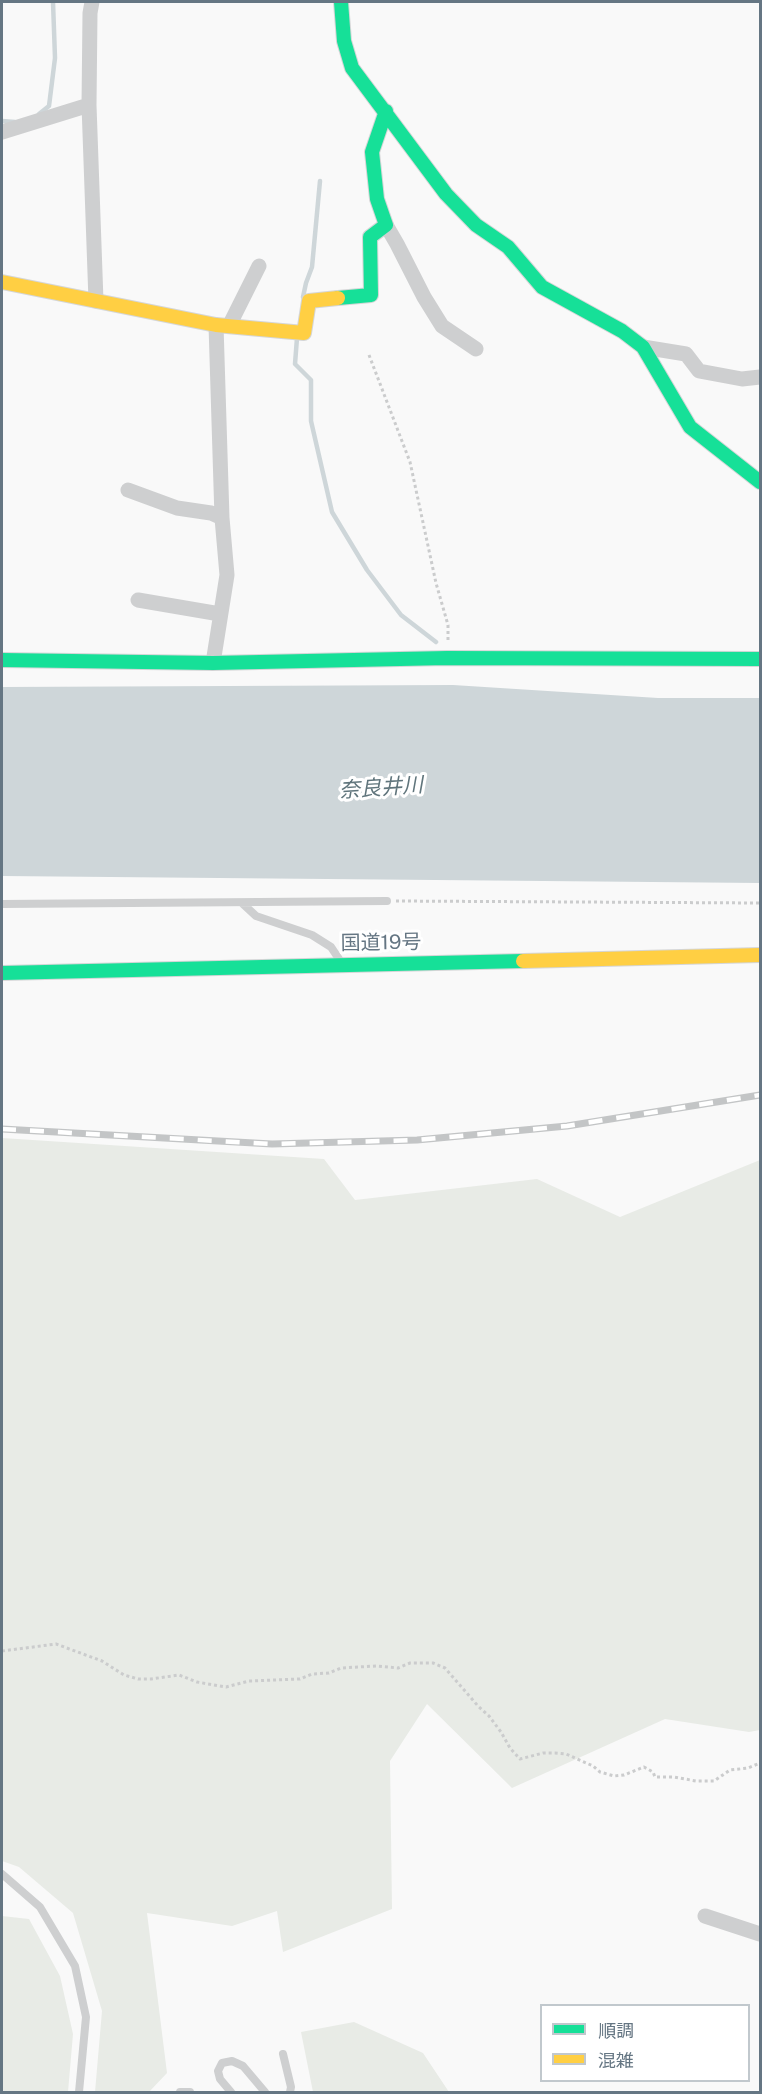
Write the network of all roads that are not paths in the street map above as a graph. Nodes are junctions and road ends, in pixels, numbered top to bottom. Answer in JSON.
{"nodes":[{"id":1,"x":92,"y":2,"type":"edge"},
{"id":2,"x":341,"y":2,"type":"edge"},
{"id":3,"x":89,"y":105,"type":"junction"},
{"id":4,"x":386,"y":111,"type":"junction"},
{"id":5,"x":2,"y":132,"type":"edge"},
{"id":6,"x":386,"y":225,"type":"junction"},
{"id":7,"x":260,"y":266,"type":"dead end"},
{"id":8,"x":2,"y":282,"type":"edge"},
{"id":9,"x":96,"y":301,"type":"junction"},
{"id":10,"x":222,"y":325,"type":"junction"},
{"id":11,"x":643,"y":347,"type":"junction"},
{"id":12,"x":476,"y":349,"type":"dead end"},
{"id":13,"x":760,"y":376,"type":"edge"},
{"id":14,"x":760,"y":482,"type":"edge"},
{"id":15,"x":128,"y":490,"type":"dead end"},
{"id":16,"x":222,"y":518,"type":"junction"},
{"id":17,"x":138,"y":600,"type":"dead end"},
{"id":18,"x":220,"y":614,"type":"junction"},
{"id":19,"x":760,"y":659,"type":"edge"},
{"id":20,"x":2,"y":660,"type":"edge"},
{"id":21,"x":213,"y":663,"type":"junction"},
{"id":22,"x":387,"y":901,"type":"road end"},
{"id":23,"x":242,"y":903,"type":"junction"},
{"id":24,"x":2,"y":904,"type":"edge"},
{"id":25,"x":760,"y":955,"type":"edge"},
{"id":26,"x":341,"y":964,"type":"junction"},
{"id":27,"x":2,"y":973,"type":"edge"},
{"id":28,"x":2,"y":1874,"type":"edge"},
{"id":29,"x":705,"y":1916,"type":"dead end"},
{"id":30,"x":760,"y":1934,"type":"edge"},
{"id":31,"x":283,"y":2054,"type":"dead end"},
{"id":32,"x":79,"y":2092,"type":"edge"},
{"id":33,"x":180,"y":2092,"type":"edge"},
{"id":34,"x":190,"y":2092,"type":"edge"},
{"id":35,"x":231,"y":2092,"type":"edge"},
{"id":36,"x":266,"y":2092,"type":"edge"},
{"id":37,"x":290,"y":2092,"type":"edge"}],
"edges":[{"from":1,"to":3,"type":"street"},
{"from":2,"to":4,"type":"main road"},
{"from":3,"to":5,"type":"street"},
{"from":3,"to":9,"type":"street"},
{"from":4,"to":6,"type":"main road"},
{"from":4,"to":11,"type":"main road"},
{"from":6,"to":10,"type":"main road"},
{"from":6,"to":12,"type":"street"},
{"from":7,"to":10,"type":"street"},
{"from":8,"to":9,"type":"main road"},
{"from":9,"to":10,"type":"main road"},
{"from":10,"to":16,"type":"street"},
{"from":11,"to":13,"type":"street"},
{"from":11,"to":14,"type":"main road"},
{"from":15,"to":16,"type":"street"},
{"from":16,"to":18,"type":"street"},
{"from":17,"to":18,"type":"street"},
{"from":18,"to":21,"type":"street"},
{"from":19,"to":21,"type":"main road"},
{"from":20,"to":21,"type":"main road"},
{"from":22,"to":23,"type":"lane"},
{"from":23,"to":24,"type":"lane"},
{"from":23,"to":26,"type":"lane"},
{"from":25,"to":26,"type":"main road","name":"国道19号"},
{"from":26,"to":27,"type":"main road","name":"国道19号"},
{"from":28,"to":32,"type":"lane"},
{"from":29,"to":30,"type":"street"},
{"from":31,"to":37,"type":"lane"},
{"from":33,"to":34,"type":"lane"},
{"from":35,"to":36,"type":"lane"}]}
